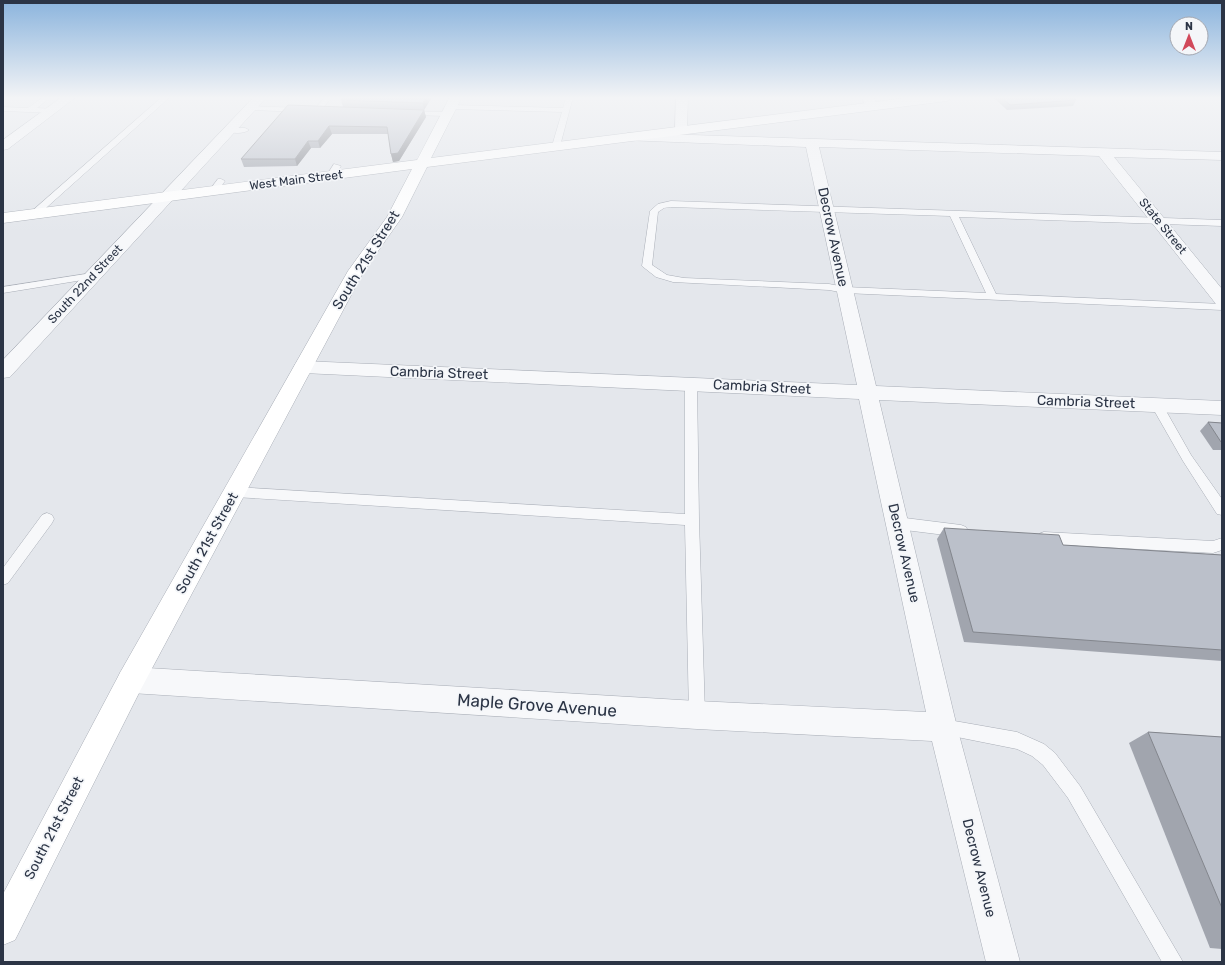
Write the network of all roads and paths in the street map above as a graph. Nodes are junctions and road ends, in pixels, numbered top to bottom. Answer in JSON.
{"nodes":[{"id":1,"x":117,"y":142,"type":"edge"},
{"id":2,"x":219,"y":142,"type":"edge"},
{"id":3,"x":432,"y":142,"type":"edge"},
{"id":4,"x":557,"y":142,"type":"edge"},
{"id":5,"x":586,"y":142,"type":"edge"},
{"id":6,"x":782,"y":142,"type":"edge"},
{"id":7,"x":812,"y":143,"type":"junction"},
{"id":8,"x":556,"y":146,"type":"junction"},
{"id":9,"x":1103,"y":152,"type":"junction"},
{"id":10,"x":1222,"y":156,"type":"edge"},
{"id":11,"x":421,"y":163,"type":"junction"},
{"id":12,"x":167,"y":197,"type":"junction"},
{"id":13,"x":826,"y":208,"type":"junction"},
{"id":14,"x":953,"y":213,"type":"junction"},
{"id":15,"x":34,"y":214,"type":"junction"},
{"id":16,"x":3,"y":218,"type":"edge"},
{"id":17,"x":1160,"y":222,"type":"junction"},
{"id":18,"x":1222,"y":224,"type":"edge"},
{"id":19,"x":92,"y":276,"type":"junction"},
{"id":20,"x":3,"y":290,"type":"edge"},
{"id":21,"x":845,"y":290,"type":"junction"},
{"id":22,"x":993,"y":297,"type":"junction"},
{"id":23,"x":1222,"y":300,"type":"edge"},
{"id":24,"x":1222,"y":307,"type":"edge"},
{"id":25,"x":303,"y":367,"type":"junction"},
{"id":26,"x":3,"y":372,"type":"edge"},
{"id":27,"x":691,"y":383,"type":"junction"},
{"id":28,"x":868,"y":393,"type":"junction"},
{"id":29,"x":1157,"y":405,"type":"junction"},
{"id":30,"x":1222,"y":408,"type":"edge"},
{"id":31,"x":235,"y":492,"type":"junction"},
{"id":32,"x":1222,"y":510,"type":"edge"},
{"id":33,"x":47,"y":519,"type":"dead end"},
{"id":34,"x":692,"y":520,"type":"junction"},
{"id":35,"x":897,"y":524,"type":"junction"},
{"id":36,"x":972,"y":532,"type":"edge"},
{"id":37,"x":1032,"y":537,"type":"edge"},
{"id":38,"x":1222,"y":544,"type":"edge"},
{"id":39,"x":3,"y":579,"type":"edge"},
{"id":40,"x":131,"y":680,"type":"junction"},
{"id":41,"x":698,"y":715,"type":"junction"},
{"id":42,"x":943,"y":727,"type":"junction"},
{"id":43,"x":3,"y":928,"type":"edge"},
{"id":44,"x":1003,"y":962,"type":"edge"},
{"id":45,"x":1173,"y":962,"type":"edge"}],
"edges":[{"from":1,"to":15,"type":"lane"},
{"from":2,"to":12,"type":"street","name":"South 22nd Street"},
{"from":3,"to":11,"type":"main road","name":"South 21st Street"},
{"from":4,"to":8,"type":"lane"},
{"from":5,"to":8,"type":"main road","name":"West Main Street"},
{"from":6,"to":7,"type":"street"},
{"from":7,"to":9,"type":"street"},
{"from":7,"to":13,"type":"street","name":"Decrow Avenue"},
{"from":8,"to":11,"type":"main road","name":"West Main Street"},
{"from":9,"to":10,"type":"street"},
{"from":9,"to":17,"type":"street","name":"State Street"},
{"from":11,"to":12,"type":"main road","name":"West Main Street"},
{"from":11,"to":25,"type":"main road","name":"South 21st Street"},
{"from":12,"to":15,"type":"main road","name":"West Main Street"},
{"from":12,"to":19,"type":"street","name":"South 22nd Street"},
{"from":13,"to":14,"type":"lane"},
{"from":13,"to":21,"type":"street","name":"Decrow Avenue"},
{"from":13,"to":21,"type":"lane"},
{"from":14,"to":17,"type":"lane"},
{"from":14,"to":22,"type":"lane"},
{"from":15,"to":16,"type":"main road","name":"West Main Street"},
{"from":17,"to":18,"type":"lane"},
{"from":17,"to":23,"type":"street","name":"State Street"},
{"from":19,"to":20,"type":"lane"},
{"from":19,"to":26,"type":"street","name":"South 22nd Street"},
{"from":21,"to":22,"type":"lane"},
{"from":21,"to":28,"type":"street","name":"Decrow Avenue"},
{"from":22,"to":24,"type":"lane"},
{"from":25,"to":27,"type":"street","name":"Cambria Street"},
{"from":25,"to":31,"type":"main road","name":"South 21st Street"},
{"from":27,"to":28,"type":"street","name":"Cambria Street"},
{"from":27,"to":34,"type":"lane"},
{"from":28,"to":29,"type":"street","name":"Cambria Street"},
{"from":28,"to":35,"type":"street","name":"Decrow Avenue"},
{"from":29,"to":30,"type":"street","name":"Cambria Street"},
{"from":29,"to":32,"type":"lane"},
{"from":31,"to":34,"type":"lane"},
{"from":31,"to":40,"type":"main road","name":"South 21st Street"},
{"from":33,"to":39,"type":"lane"},
{"from":34,"to":41,"type":"lane"},
{"from":35,"to":36,"type":"lane"},
{"from":35,"to":42,"type":"street","name":"Decrow Avenue"},
{"from":37,"to":38,"type":"lane"},
{"from":40,"to":41,"type":"street","name":"Maple Grove Avenue"},
{"from":40,"to":43,"type":"main road","name":"South 21st Street"},
{"from":41,"to":42,"type":"street","name":"Maple Grove Avenue"},
{"from":42,"to":44,"type":"street","name":"Decrow Avenue"},
{"from":42,"to":45,"type":"lane"}]}
